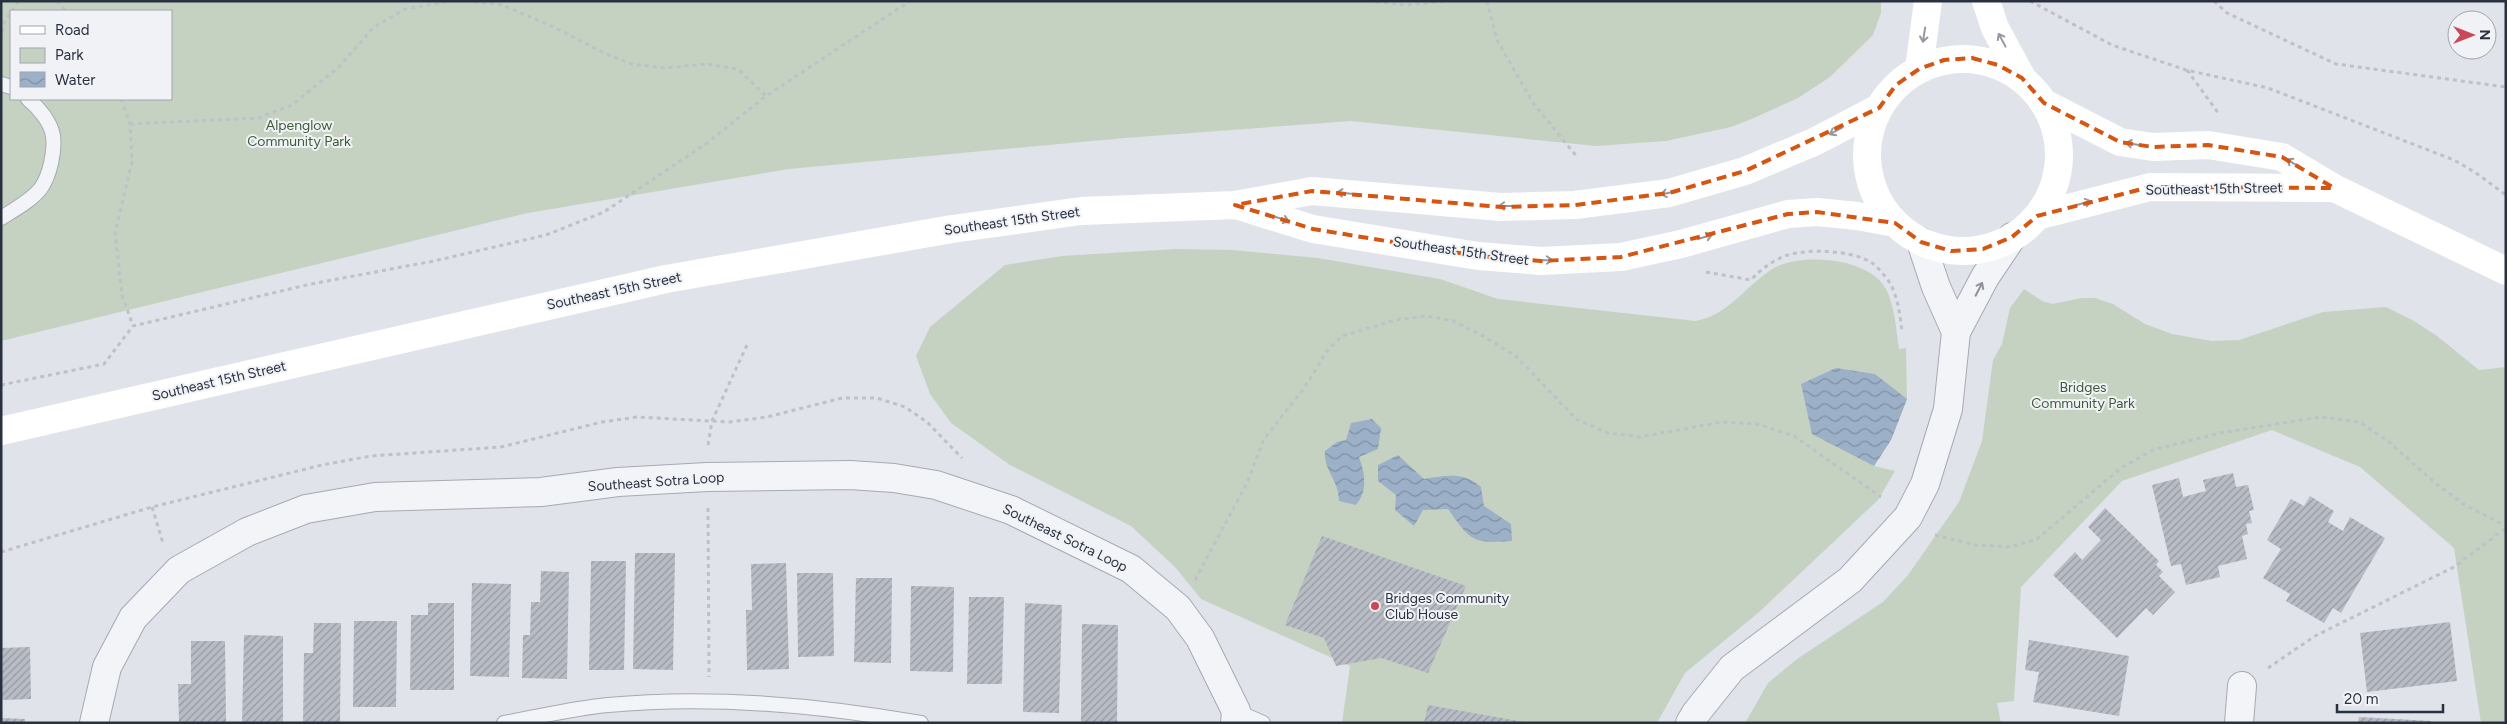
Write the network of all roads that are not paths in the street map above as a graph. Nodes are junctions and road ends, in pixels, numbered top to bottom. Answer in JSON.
{"nodes":[{"id":1,"x":1928,"y":1,"type":"edge"},
{"id":2,"x":1986,"y":1,"type":"edge"},
{"id":3,"x":1919,"y":69,"type":"junction"},
{"id":4,"x":2022,"y":78,"type":"junction"},
{"id":5,"x":29,"y":100,"type":"edge"},
{"id":6,"x":2044,"y":103,"type":"junction"},
{"id":7,"x":1879,"y":108,"type":"junction"},
{"id":8,"x":2334,"y":188,"type":"junction"},
{"id":9,"x":1235,"y":205,"type":"junction"},
{"id":10,"x":2037,"y":216,"type":"junction"},
{"id":11,"x":1,"y":218,"type":"edge"},
{"id":12,"x":1895,"y":223,"type":"junction"},
{"id":13,"x":2012,"y":237,"type":"junction"},
{"id":14,"x":1921,"y":242,"type":"junction"},
{"id":15,"x":2506,"y":271,"type":"edge"},
{"id":16,"x":1956,"y":332,"type":"junction"},
{"id":17,"x":1,"y":431,"type":"edge"},
{"id":18,"x":2242,"y":686,"type":"road end"},
{"id":19,"x":1235,"y":717,"type":"edge"},
{"id":20,"x":94,"y":723,"type":"edge"},
{"id":21,"x":504,"y":723,"type":"edge"},
{"id":22,"x":921,"y":723,"type":"edge"},
{"id":23,"x":1262,"y":723,"type":"edge"},
{"id":24,"x":1690,"y":723,"type":"edge"},
{"id":25,"x":2239,"y":723,"type":"edge"}],
"edges":[{"from":1,"to":3,"type":"main road","one_way":true},
{"from":4,"to":2,"type":"main road","one_way":true},
{"from":3,"to":4,"type":"main road"},
{"from":3,"to":7,"type":"main road"},
{"from":4,"to":6,"type":"main road"},
{"from":5,"to":11,"type":"lane"},
{"from":8,"to":6,"type":"main road","name":"Southeast 15th Street","one_way":true},
{"from":6,"to":10,"type":"main road"},
{"from":7,"to":9,"type":"main road","name":"Southeast 15th Street","one_way":true},
{"from":7,"to":12,"type":"main road"},
{"from":10,"to":8,"type":"main road","name":"Southeast 15th Street","one_way":true},
{"from":8,"to":15,"type":"main road","name":"Southeast 15th Street"},
{"from":9,"to":12,"type":"main road","name":"Southeast 15th Street","one_way":true},
{"from":9,"to":17,"type":"main road","name":"Southeast 15th Street"},
{"from":10,"to":13,"type":"main road"},
{"from":12,"to":14,"type":"main road"},
{"from":13,"to":14,"type":"main road"},
{"from":16,"to":13,"type":"street","one_way":true},
{"from":14,"to":16,"type":"street"},
{"from":16,"to":24,"type":"street"},
{"from":18,"to":25,"type":"street"},
{"from":19,"to":20,"type":"street","name":"Southeast Sotra Loop"},
{"from":19,"to":23,"type":"lane"},
{"from":21,"to":22,"type":"lane"}]}
